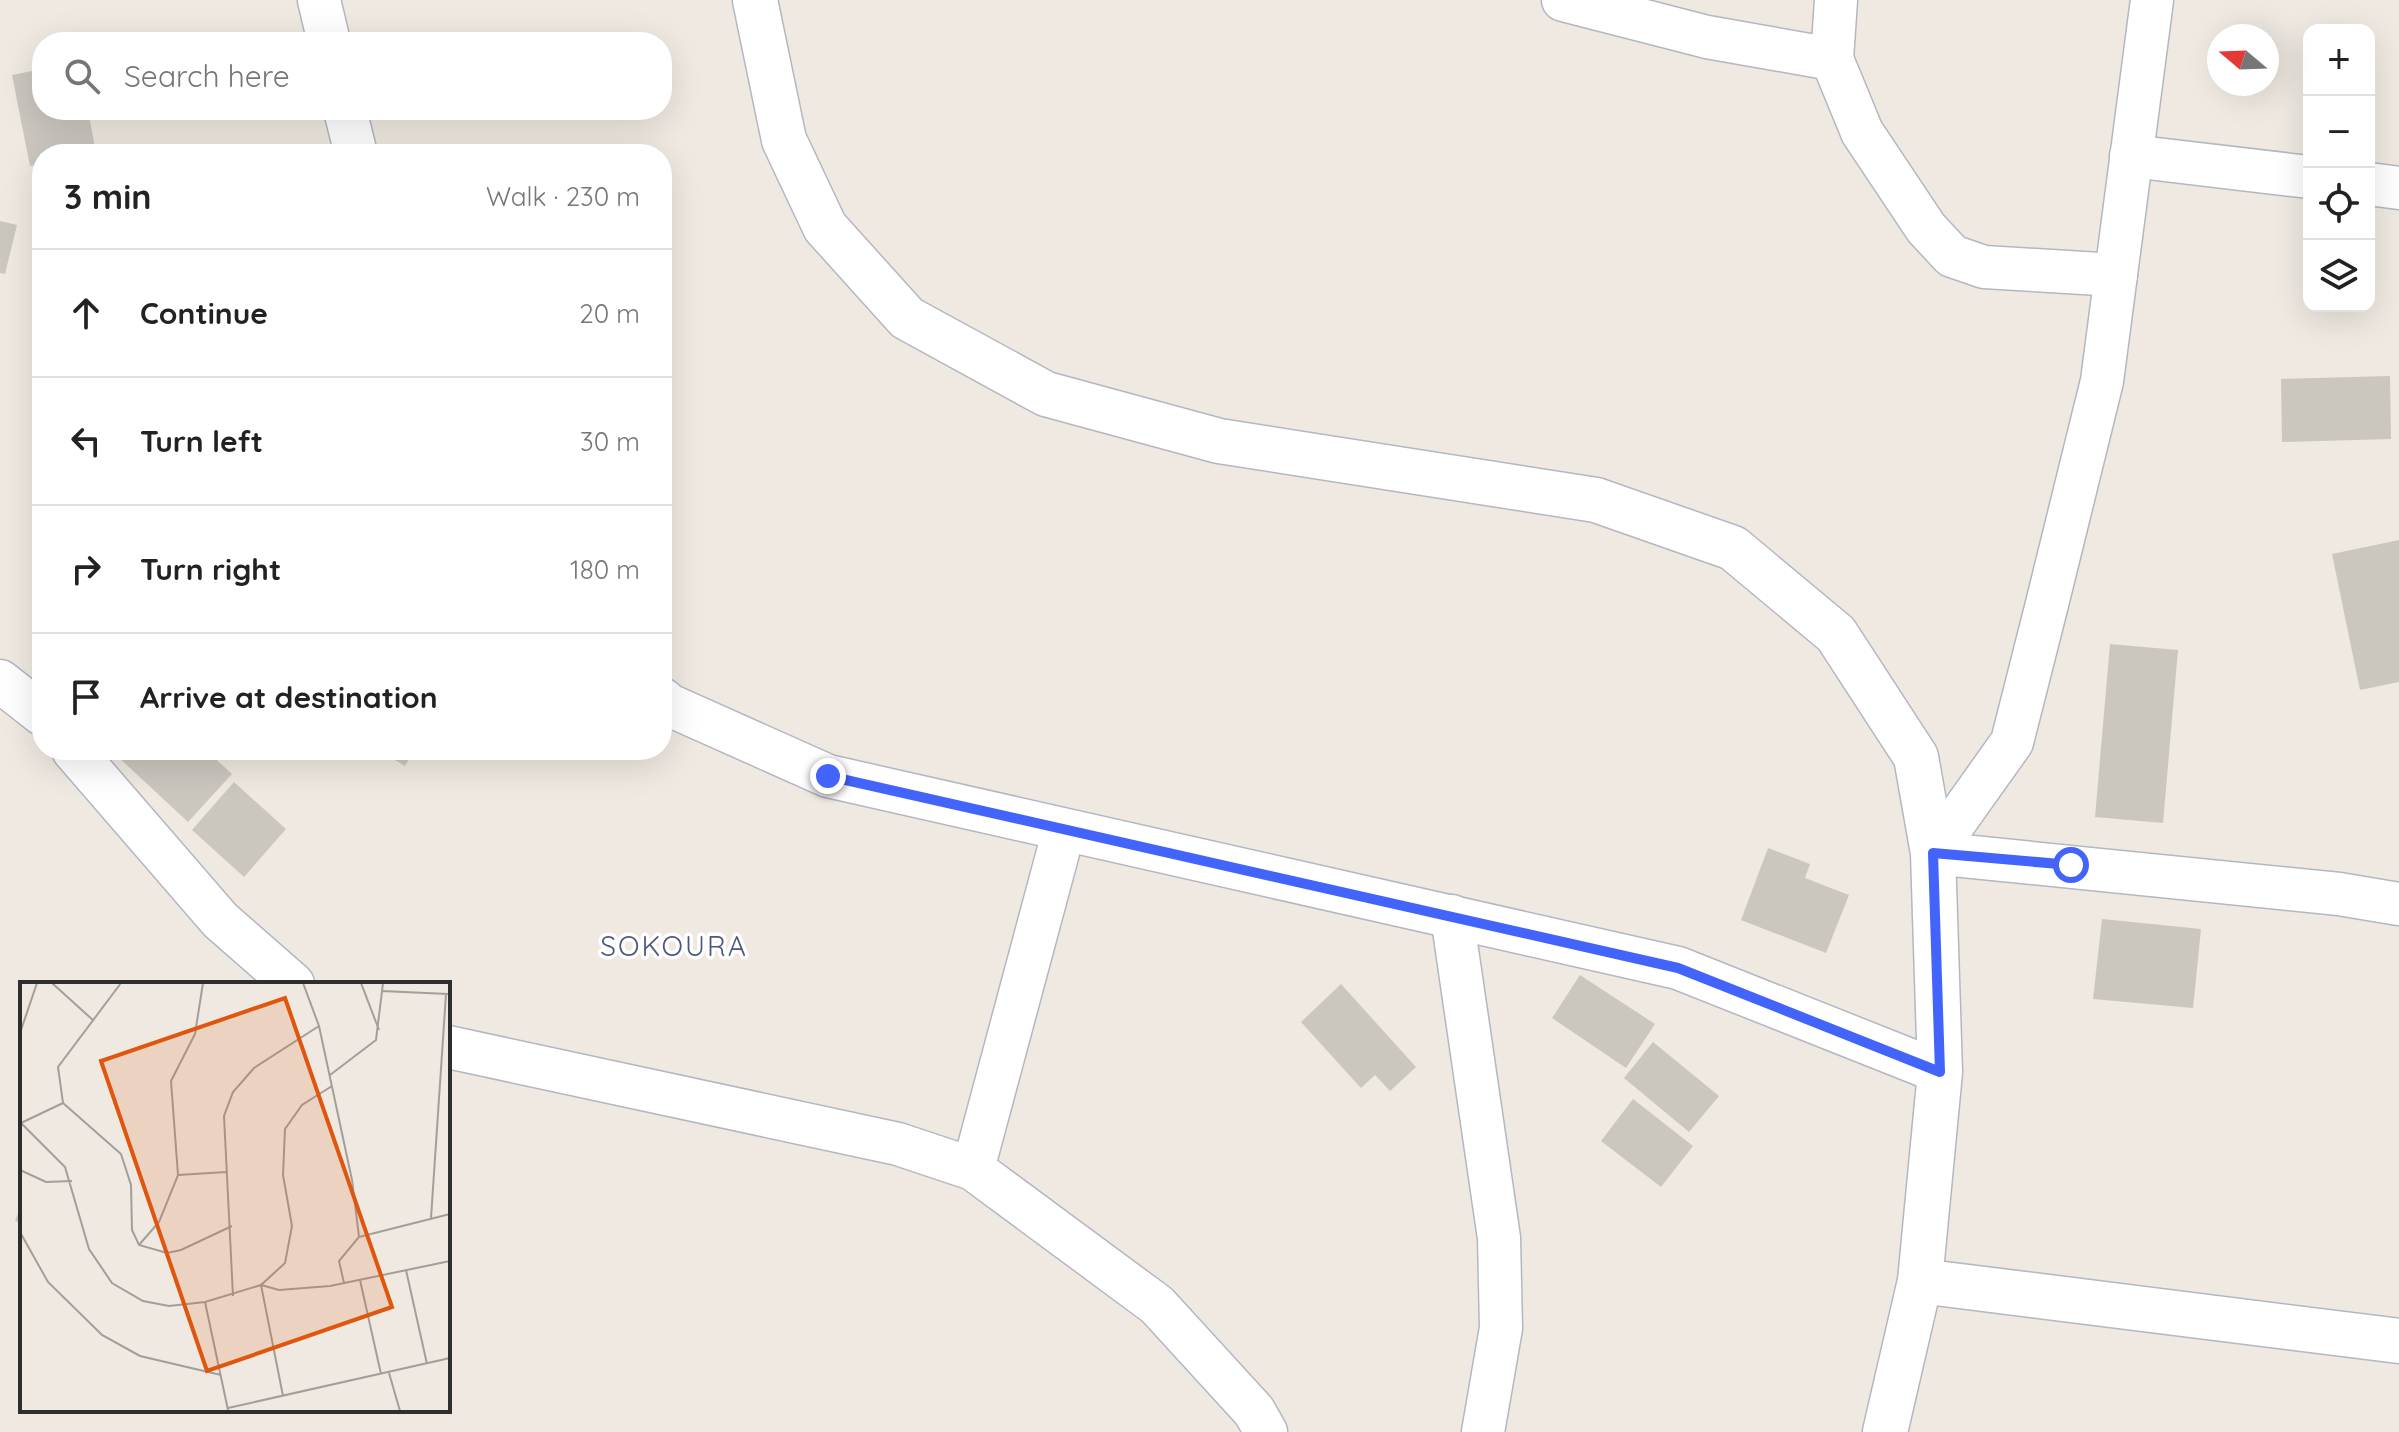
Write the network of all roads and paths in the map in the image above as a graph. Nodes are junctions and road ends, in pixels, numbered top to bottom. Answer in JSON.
{"nodes":[{"id":1,"x":319,"y":0,"type":"edge"},
{"id":2,"x":755,"y":0,"type":"edge"},
{"id":3,"x":1563,"y":0,"type":"edge"},
{"id":4,"x":1836,"y":0,"type":"edge"},
{"id":5,"x":2152,"y":0,"type":"edge"},
{"id":6,"x":327,"y":32,"type":"edge"},
{"id":7,"x":1832,"y":59,"type":"junction"},
{"id":8,"x":348,"y":120,"type":"edge"},
{"id":9,"x":354,"y":144,"type":"edge"},
{"id":10,"x":2131,"y":156,"type":"junction"},
{"id":11,"x":2303,"y":176,"type":"edge"},
{"id":12,"x":2375,"y":185,"type":"edge"},
{"id":13,"x":2399,"y":188,"type":"edge"},
{"id":14,"x":2116,"y":275,"type":"junction"},
{"id":15,"x":0,"y":681,"type":"edge"},
{"id":16,"x":32,"y":706,"type":"edge"},
{"id":17,"x":672,"y":706,"type":"edge"},
{"id":18,"x":82,"y":760,"type":"edge"},
{"id":19,"x":1064,"y":830,"type":"junction"},
{"id":20,"x":1933,"y":853,"type":"junction"},
{"id":21,"x":2399,"y":904,"type":"edge"},
{"id":22,"x":1452,"y":916,"type":"junction"},
{"id":23,"x":291,"y":982,"type":"edge"},
{"id":24,"x":450,"y":1047,"type":"edge"},
{"id":25,"x":1940,"y":1072,"type":"junction"},
{"id":26,"x":973,"y":1169,"type":"junction"},
{"id":27,"x":1920,"y":1281,"type":"junction"},
{"id":28,"x":2399,"y":1341,"type":"edge"},
{"id":29,"x":1266,"y":1432,"type":"edge"},
{"id":30,"x":1483,"y":1432,"type":"edge"},
{"id":31,"x":1885,"y":1432,"type":"edge"}],
"edges":[{"from":1,"to":6,"type":"street"},
{"from":2,"to":20,"type":"street"},
{"from":3,"to":7,"type":"street"},
{"from":4,"to":7,"type":"street"},
{"from":5,"to":10,"type":"street"},
{"from":7,"to":14,"type":"street"},
{"from":8,"to":9,"type":"street"},
{"from":10,"to":11,"type":"street"},
{"from":10,"to":14,"type":"street"},
{"from":12,"to":13,"type":"street"},
{"from":14,"to":20,"type":"street"},
{"from":15,"to":16,"type":"street"},
{"from":17,"to":19,"type":"street"},
{"from":18,"to":23,"type":"street"},
{"from":19,"to":22,"type":"street"},
{"from":19,"to":26,"type":"street"},
{"from":20,"to":21,"type":"street"},
{"from":20,"to":25,"type":"street"},
{"from":22,"to":25,"type":"street"},
{"from":22,"to":30,"type":"street"},
{"from":24,"to":26,"type":"street"},
{"from":25,"to":27,"type":"street"},
{"from":26,"to":29,"type":"street"},
{"from":27,"to":28,"type":"street"},
{"from":27,"to":31,"type":"street"}]}
